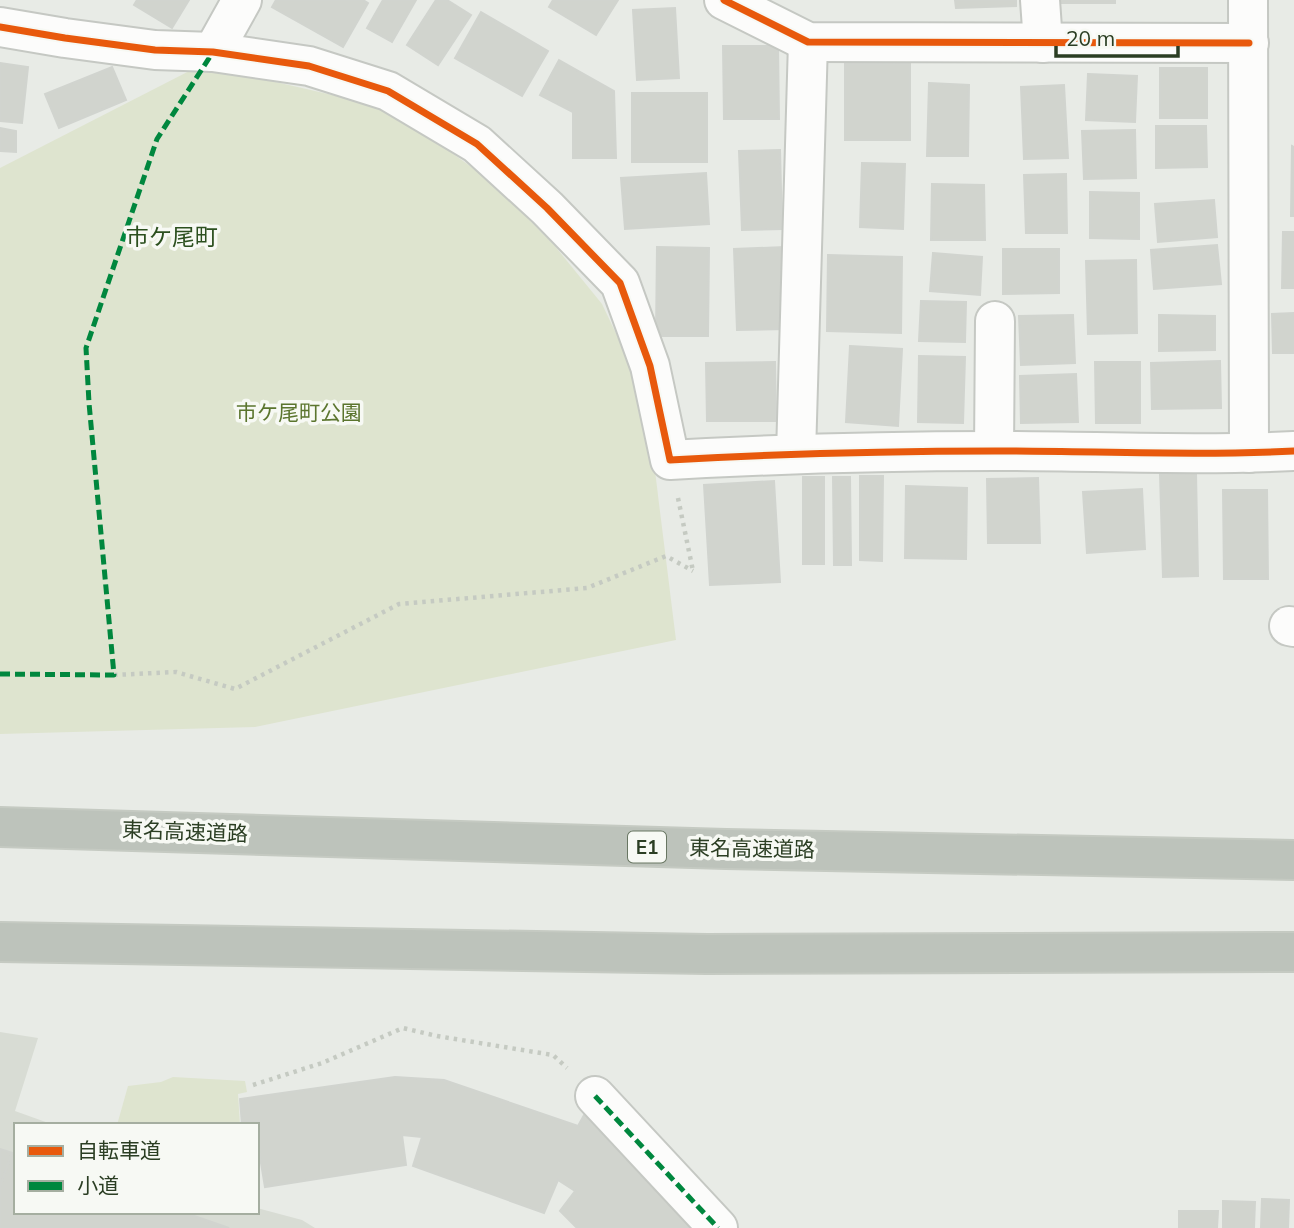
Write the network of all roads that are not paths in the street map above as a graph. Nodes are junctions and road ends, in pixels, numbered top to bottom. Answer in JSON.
{"nodes":[{"id":1,"x":242,"y":0,"type":"edge"},
{"id":2,"x":724,"y":0,"type":"edge"},
{"id":3,"x":1040,"y":0,"type":"edge"},
{"id":4,"x":1248,"y":0,"type":"edge"},
{"id":5,"x":0,"y":27,"type":"edge"},
{"id":6,"x":808,"y":42,"type":"junction"},
{"id":7,"x":1043,"y":43,"type":"junction"},
{"id":8,"x":1249,"y":43,"type":"junction"},
{"id":9,"x":213,"y":52,"type":"junction"},
{"id":10,"x":995,"y":321,"type":"dead end"},
{"id":11,"x":1294,"y":451,"type":"edge"},
{"id":12,"x":994,"y":452,"type":"junction"},
{"id":13,"x":1249,"y":453,"type":"junction"},
{"id":14,"x":796,"y":454,"type":"junction"},
{"id":15,"x":12,"y":826,"type":"edge"},
{"id":16,"x":1294,"y":860,"type":"edge"},
{"id":17,"x":0,"y":942,"type":"edge"},
{"id":18,"x":1294,"y":952,"type":"edge"},
{"id":19,"x":595,"y":1096,"type":"road end"},
{"id":20,"x":718,"y":1228,"type":"edge"}],
"edges":[{"from":1,"to":9,"type":"street"},
{"from":2,"to":6,"type":"street"},
{"from":3,"to":7,"type":"street"},
{"from":4,"to":8,"type":"street"},
{"from":5,"to":9,"type":"street"},
{"from":6,"to":7,"type":"street"},
{"from":6,"to":14,"type":"street"},
{"from":7,"to":8,"type":"street"},
{"from":8,"to":13,"type":"street"},
{"from":9,"to":14,"type":"street"},
{"from":10,"to":12,"type":"street"},
{"from":11,"to":13,"type":"street"},
{"from":12,"to":13,"type":"street"},
{"from":12,"to":14,"type":"street"},
{"from":15,"to":16,"type":"highway","name":"東名高速道路","number":"E1"},
{"from":17,"to":18,"type":"highway"},
{"from":19,"to":20,"type":"street"}]}
